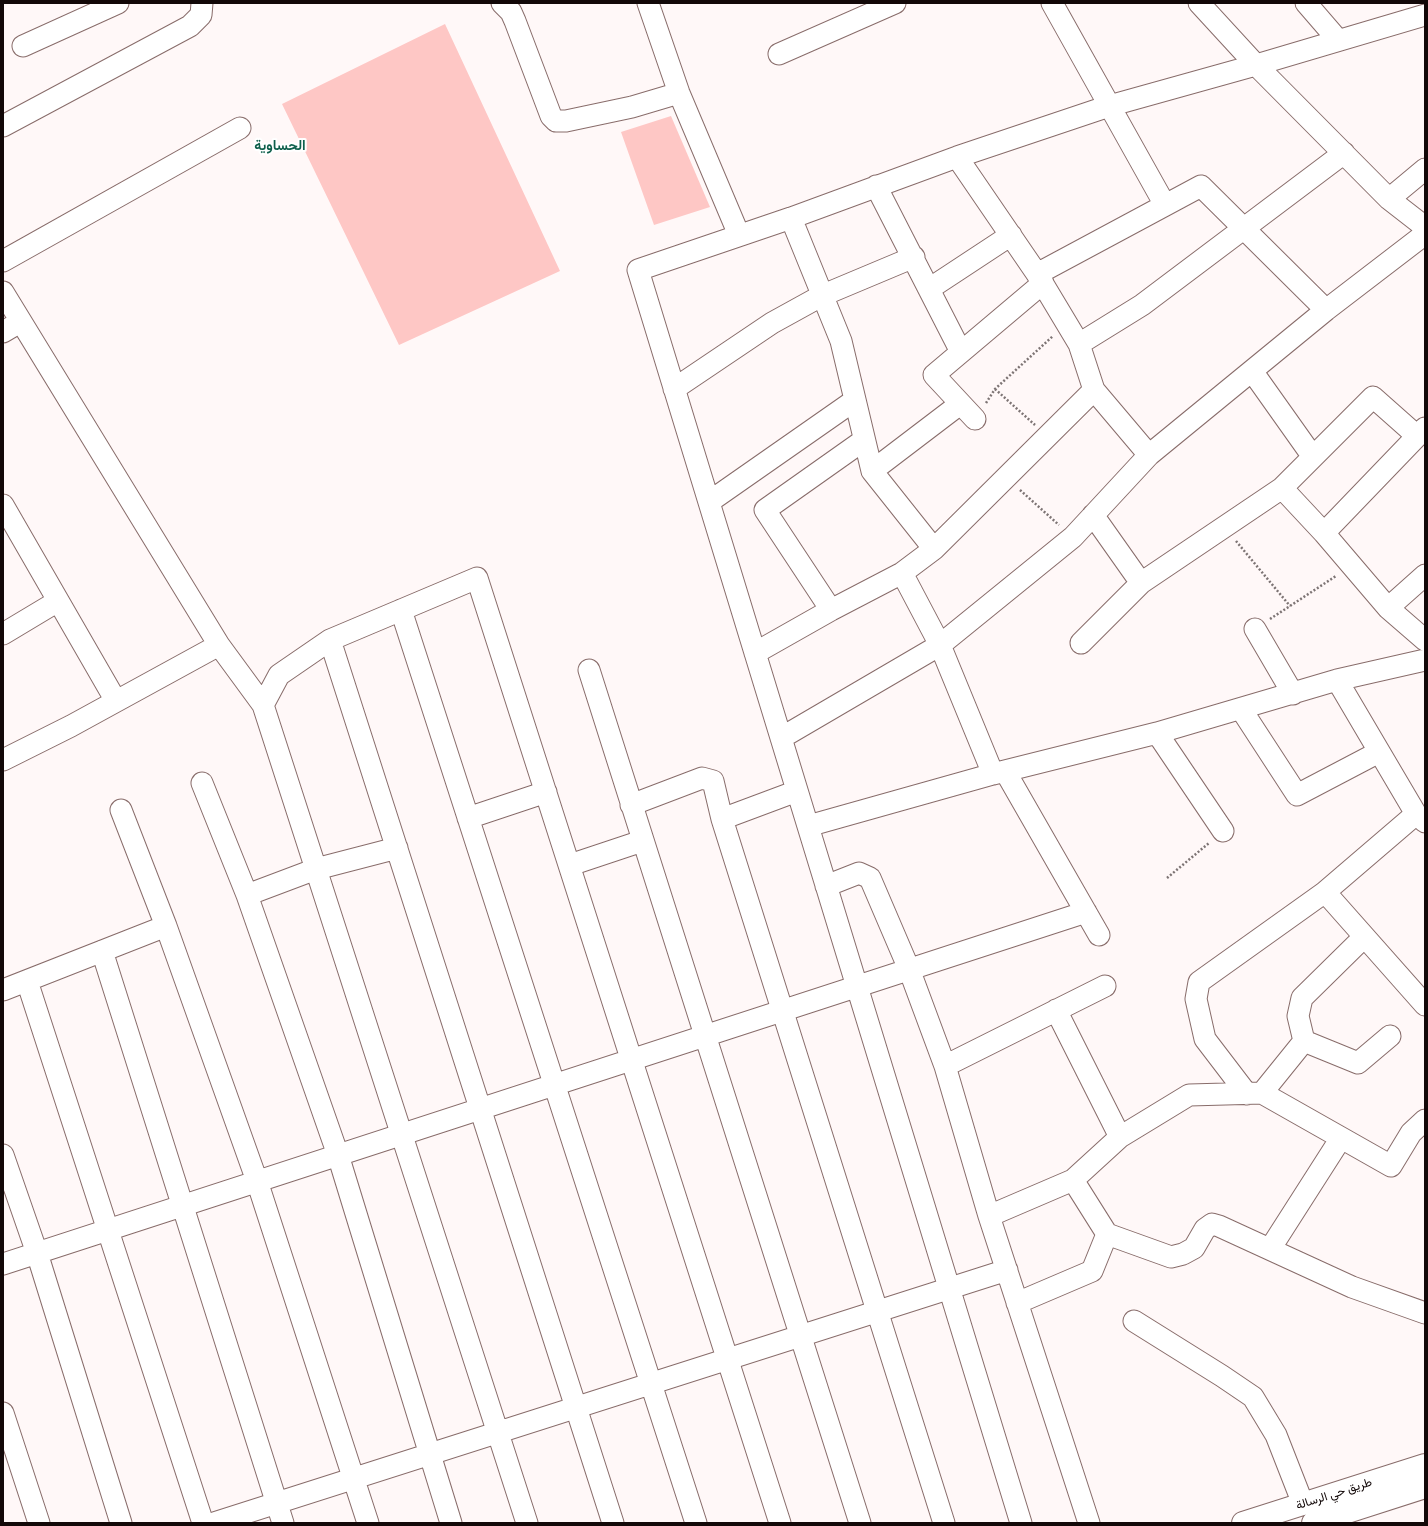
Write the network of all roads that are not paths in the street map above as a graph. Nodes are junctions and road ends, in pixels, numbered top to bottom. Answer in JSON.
{"nodes":[{"id":1,"x":118,"y":3,"type":"edge"},
{"id":2,"x":202,"y":3,"type":"edge"},
{"id":3,"x":502,"y":3,"type":"edge"},
{"id":4,"x":648,"y":3,"type":"edge"},
{"id":5,"x":895,"y":3,"type":"edge"},
{"id":6,"x":1052,"y":3,"type":"edge"},
{"id":7,"x":1200,"y":3,"type":"edge"},
{"id":8,"x":1306,"y":3,"type":"edge"},
{"id":9,"x":1414,"y":12,"type":"edge"},
{"id":10,"x":1338,"y":40,"type":"junction"},
{"id":11,"x":23,"y":46,"type":"dead end"},
{"id":12,"x":779,"y":54,"type":"dead end"},
{"id":13,"x":1256,"y":65,"type":"junction"},
{"id":14,"x":679,"y":92,"type":"junction"},
{"id":15,"x":1109,"y":106,"type":"junction"},
{"id":16,"x":3,"y":126,"type":"edge"},
{"id":17,"x":240,"y":128,"type":"dead end"},
{"id":18,"x":1344,"y":153,"type":"junction"},
{"id":19,"x":957,"y":157,"type":"junction"},
{"id":20,"x":1425,"y":169,"type":"edge"},
{"id":21,"x":876,"y":186,"type":"junction"},
{"id":22,"x":1389,"y":199,"type":"junction"},
{"id":23,"x":1165,"y":205,"type":"junction"},
{"id":24,"x":792,"y":218,"type":"junction"},
{"id":25,"x":1425,"y":227,"type":"edge"},
{"id":26,"x":1242,"y":229,"type":"junction"},
{"id":27,"x":1425,"y":234,"type":"edge"},
{"id":28,"x":739,"y":235,"type":"junction"},
{"id":29,"x":1011,"y":236,"type":"junction"},
{"id":30,"x":914,"y":257,"type":"junction"},
{"id":31,"x":3,"y":261,"type":"edge"},
{"id":32,"x":1040,"y":278,"type":"junction"},
{"id":33,"x":930,"y":289,"type":"junction"},
{"id":34,"x":3,"y":292,"type":"edge"},
{"id":35,"x":821,"y":296,"type":"junction"},
{"id":36,"x":1326,"y":310,"type":"junction"},
{"id":37,"x":12,"y":327,"type":"edge"},
{"id":38,"x":1079,"y":344,"type":"junction"},
{"id":39,"x":961,"y":352,"type":"junction"},
{"id":40,"x":1252,"y":371,"type":"junction"},
{"id":41,"x":674,"y":389,"type":"junction"},
{"id":42,"x":1094,"y":390,"type":"junction"},
{"id":43,"x":855,"y":400,"type":"junction"},
{"id":44,"x":960,"y":404,"type":"junction"},
{"id":45,"x":975,"y":419,"type":"road end"},
{"id":46,"x":1421,"y":432,"type":"edge"},
{"id":47,"x":864,"y":440,"type":"junction"},
{"id":48,"x":1149,"y":455,"type":"junction"},
{"id":49,"x":1312,"y":457,"type":"junction"},
{"id":50,"x":872,"y":471,"type":"junction"},
{"id":51,"x":1282,"y":488,"type":"junction"},
{"id":52,"x":709,"y":502,"type":"junction"},
{"id":53,"x":3,"y":505,"type":"edge"},
{"id":54,"x":1093,"y":515,"type":"junction"},
{"id":55,"x":9,"y":529,"type":"edge"},
{"id":56,"x":1324,"y":534,"type":"junction"},
{"id":57,"x":934,"y":548,"type":"junction"},
{"id":58,"x":902,"y":573,"type":"junction"},
{"id":59,"x":1425,"y":575,"type":"edge"},
{"id":60,"x":1141,"y":583,"type":"junction"},
{"id":61,"x":58,"y":602,"type":"junction"},
{"id":62,"x":1388,"y":608,"type":"junction"},
{"id":63,"x":401,"y":610,"type":"junction"},
{"id":64,"x":831,"y":610,"type":"junction"},
{"id":65,"x":1255,"y":628,"type":"road end"},
{"id":66,"x":3,"y":634,"type":"edge"},
{"id":67,"x":330,"y":640,"type":"junction"},
{"id":68,"x":1425,"y":640,"type":"edge"},
{"id":69,"x":1081,"y":643,"type":"dead end"},
{"id":70,"x":219,"y":645,"type":"junction"},
{"id":71,"x":940,"y":645,"type":"junction"},
{"id":72,"x":755,"y":653,"type":"junction"},
{"id":73,"x":1425,"y":660,"type":"edge"},
{"id":74,"x":589,"y":670,"type":"dead end"},
{"id":75,"x":1337,"y":680,"type":"junction"},
{"id":76,"x":1293,"y":694,"type":"junction"},
{"id":77,"x":116,"y":702,"type":"junction"},
{"id":78,"x":263,"y":705,"type":"junction"},
{"id":79,"x":1241,"y":708,"type":"junction"},
{"id":80,"x":1157,"y":733,"type":"junction"},
{"id":81,"x":781,"y":738,"type":"junction"},
{"id":82,"x":1380,"y":752,"type":"junction"},
{"id":83,"x":4,"y":756,"type":"edge"},
{"id":84,"x":999,"y":772,"type":"junction"},
{"id":85,"x":202,"y":783,"type":"dead end"},
{"id":86,"x":797,"y":791,"type":"junction"},
{"id":87,"x":546,"y":792,"type":"junction"},
{"id":88,"x":631,"y":805,"type":"junction"},
{"id":89,"x":121,"y":810,"type":"dead end"},
{"id":90,"x":468,"y":818,"type":"junction"},
{"id":91,"x":1420,"y":818,"type":"edge"},
{"id":92,"x":722,"y":819,"type":"junction"},
{"id":93,"x":808,"y":826,"type":"junction"},
{"id":94,"x":1223,"y":831,"type":"road end"},
{"id":95,"x":642,"y":841,"type":"junction"},
{"id":96,"x":397,"y":848,"type":"junction"},
{"id":97,"x":570,"y":865,"type":"junction"},
{"id":98,"x":316,"y":869,"type":"junction"},
{"id":99,"x":826,"y":886,"type":"junction"},
{"id":100,"x":1325,"y":892,"type":"junction"},
{"id":101,"x":247,"y":894,"type":"junction"},
{"id":102,"x":1086,"y":912,"type":"junction"},
{"id":103,"x":166,"y":926,"type":"junction"},
{"id":104,"x":1099,"y":935,"type":"dead end"},
{"id":105,"x":1364,"y":937,"type":"junction"},
{"id":106,"x":102,"y":951,"type":"junction"},
{"id":107,"x":909,"y":969,"type":"junction"},
{"id":108,"x":27,"y":981,"type":"junction"},
{"id":109,"x":857,"y":986,"type":"junction"},
{"id":110,"x":1105,"y":986,"type":"dead end"},
{"id":111,"x":3,"y":990,"type":"edge"},
{"id":112,"x":1425,"y":1005,"type":"edge"},
{"id":113,"x":782,"y":1010,"type":"junction"},
{"id":114,"x":1056,"y":1010,"type":"junction"},
{"id":115,"x":704,"y":1036,"type":"junction"},
{"id":116,"x":1390,"y":1036,"type":"dead end"},
{"id":117,"x":1304,"y":1041,"type":"junction"},
{"id":118,"x":632,"y":1059,"type":"junction"},
{"id":119,"x":945,"y":1066,"type":"junction"},
{"id":120,"x":554,"y":1085,"type":"junction"},
{"id":121,"x":1254,"y":1094,"type":"junction"},
{"id":122,"x":481,"y":1109,"type":"junction"},
{"id":123,"x":1425,"y":1120,"type":"edge"},
{"id":124,"x":402,"y":1134,"type":"junction"},
{"id":125,"x":1120,"y":1138,"type":"junction"},
{"id":126,"x":1341,"y":1138,"type":"junction"},
{"id":127,"x":3,"y":1154,"type":"edge"},
{"id":128,"x":338,"y":1155,"type":"junction"},
{"id":129,"x":1073,"y":1180,"type":"junction"},
{"id":130,"x":257,"y":1181,"type":"junction"},
{"id":131,"x":183,"y":1205,"type":"junction"},
{"id":132,"x":989,"y":1216,"type":"junction"},
{"id":133,"x":109,"y":1230,"type":"junction"},
{"id":134,"x":1107,"y":1234,"type":"junction"},
{"id":135,"x":1270,"y":1249,"type":"junction"},
{"id":136,"x":37,"y":1253,"type":"junction"},
{"id":137,"x":3,"y":1264,"type":"edge"},
{"id":138,"x":1007,"y":1270,"type":"junction"},
{"id":139,"x":949,"y":1289,"type":"junction"},
{"id":140,"x":1018,"y":1303,"type":"junction"},
{"id":141,"x":877,"y":1312,"type":"junction"},
{"id":142,"x":1425,"y":1313,"type":"edge"},
{"id":143,"x":1134,"y":1321,"type":"dead end"},
{"id":144,"x":800,"y":1336,"type":"junction"},
{"id":145,"x":728,"y":1359,"type":"junction"},
{"id":146,"x":651,"y":1384,"type":"junction"},
{"id":147,"x":576,"y":1408,"type":"junction"},
{"id":148,"x":3,"y":1413,"type":"edge"},
{"id":149,"x":498,"y":1432,"type":"junction"},
{"id":150,"x":430,"y":1454,"type":"junction"},
{"id":151,"x":1425,"y":1465,"type":"edge"},
{"id":152,"x":353,"y":1479,"type":"junction"},
{"id":153,"x":1425,"y":1487,"type":"edge"},
{"id":154,"x":276,"y":1503,"type":"junction"},
{"id":155,"x":1303,"y":1504,"type":"junction"},
{"id":156,"x":39,"y":1523,"type":"edge"},
{"id":157,"x":121,"y":1523,"type":"edge"},
{"id":158,"x":203,"y":1523,"type":"edge"},
{"id":159,"x":214,"y":1523,"type":"edge"},
{"id":160,"x":283,"y":1523,"type":"edge"},
{"id":161,"x":368,"y":1523,"type":"edge"},
{"id":162,"x":451,"y":1523,"type":"edge"},
{"id":163,"x":527,"y":1523,"type":"edge"},
{"id":164,"x":613,"y":1523,"type":"edge"},
{"id":165,"x":696,"y":1523,"type":"edge"},
{"id":166,"x":780,"y":1523,"type":"edge"},
{"id":167,"x":860,"y":1523,"type":"edge"},
{"id":168,"x":944,"y":1523,"type":"edge"},
{"id":169,"x":1021,"y":1523,"type":"edge"},
{"id":170,"x":1089,"y":1523,"type":"edge"},
{"id":171,"x":1243,"y":1523,"type":"edge"},
{"id":172,"x":1312,"y":1523,"type":"edge"}],
"edges":[{"from":1,"to":11,"type":"street"},
{"from":2,"to":16,"type":"street"},
{"from":3,"to":14,"type":"street"},
{"from":4,"to":14,"type":"street"},
{"from":5,"to":12,"type":"street"},
{"from":6,"to":15,"type":"street"},
{"from":7,"to":13,"type":"street"},
{"from":8,"to":10,"type":"street"},
{"from":9,"to":10,"type":"street"},
{"from":10,"to":13,"type":"street"},
{"from":13,"to":15,"type":"street"},
{"from":13,"to":18,"type":"street"},
{"from":14,"to":28,"type":"street"},
{"from":15,"to":19,"type":"street"},
{"from":15,"to":23,"type":"street"},
{"from":17,"to":31,"type":"street"},
{"from":18,"to":22,"type":"street"},
{"from":18,"to":26,"type":"street"},
{"from":19,"to":21,"type":"street"},
{"from":19,"to":29,"type":"street"},
{"from":20,"to":22,"type":"street"},
{"from":21,"to":24,"type":"street"},
{"from":21,"to":30,"type":"street"},
{"from":22,"to":25,"type":"street"},
{"from":23,"to":26,"type":"street"},
{"from":23,"to":32,"type":"street"},
{"from":24,"to":28,"type":"street"},
{"from":24,"to":35,"type":"street"},
{"from":26,"to":36,"type":"street"},
{"from":26,"to":38,"type":"street"},
{"from":27,"to":36,"type":"street"},
{"from":28,"to":41,"type":"street"},
{"from":29,"to":32,"type":"street"},
{"from":29,"to":33,"type":"street"},
{"from":30,"to":33,"type":"street"},
{"from":30,"to":35,"type":"street"},
{"from":32,"to":38,"type":"street"},
{"from":32,"to":39,"type":"street"},
{"from":33,"to":39,"type":"street"},
{"from":34,"to":37,"type":"street"},
{"from":35,"to":41,"type":"street"},
{"from":35,"to":43,"type":"street"},
{"from":36,"to":40,"type":"street"},
{"from":37,"to":70,"type":"street"},
{"from":38,"to":42,"type":"street"},
{"from":39,"to":44,"type":"street"},
{"from":40,"to":48,"type":"street"},
{"from":40,"to":49,"type":"street"},
{"from":41,"to":52,"type":"street"},
{"from":42,"to":48,"type":"street"},
{"from":42,"to":57,"type":"street"},
{"from":43,"to":47,"type":"street"},
{"from":43,"to":52,"type":"street"},
{"from":44,"to":45,"type":"street"},
{"from":44,"to":50,"type":"street"},
{"from":46,"to":49,"type":"street"},
{"from":46,"to":56,"type":"street"},
{"from":47,"to":50,"type":"street"},
{"from":47,"to":64,"type":"street"},
{"from":48,"to":54,"type":"street"},
{"from":49,"to":51,"type":"street"},
{"from":50,"to":57,"type":"street"},
{"from":51,"to":56,"type":"street"},
{"from":51,"to":60,"type":"street"},
{"from":52,"to":72,"type":"street"},
{"from":53,"to":55,"type":"street"},
{"from":54,"to":60,"type":"street"},
{"from":54,"to":71,"type":"street"},
{"from":55,"to":61,"type":"street"},
{"from":56,"to":62,"type":"street"},
{"from":57,"to":58,"type":"street"},
{"from":58,"to":64,"type":"street"},
{"from":58,"to":71,"type":"street"},
{"from":59,"to":62,"type":"street"},
{"from":60,"to":69,"type":"street"},
{"from":61,"to":66,"type":"street"},
{"from":61,"to":77,"type":"street"},
{"from":62,"to":68,"type":"street"},
{"from":63,"to":67,"type":"street"},
{"from":63,"to":87,"type":"street"},
{"from":63,"to":90,"type":"street"},
{"from":64,"to":72,"type":"street"},
{"from":65,"to":76,"type":"street"},
{"from":67,"to":78,"type":"street"},
{"from":67,"to":96,"type":"street"},
{"from":70,"to":77,"type":"street"},
{"from":70,"to":78,"type":"street"},
{"from":71,"to":81,"type":"street"},
{"from":71,"to":84,"type":"street"},
{"from":72,"to":81,"type":"street"},
{"from":73,"to":75,"type":"street"},
{"from":74,"to":88,"type":"street"},
{"from":75,"to":76,"type":"street"},
{"from":75,"to":82,"type":"street"},
{"from":76,"to":79,"type":"street"},
{"from":77,"to":83,"type":"street"},
{"from":78,"to":98,"type":"street"},
{"from":79,"to":80,"type":"street"},
{"from":79,"to":82,"type":"street"},
{"from":80,"to":84,"type":"street"},
{"from":80,"to":94,"type":"street"},
{"from":81,"to":86,"type":"street"},
{"from":82,"to":91,"type":"street"},
{"from":84,"to":93,"type":"street"},
{"from":84,"to":102,"type":"street"},
{"from":85,"to":101,"type":"street"},
{"from":86,"to":92,"type":"street"},
{"from":86,"to":93,"type":"street"},
{"from":87,"to":90,"type":"street"},
{"from":87,"to":97,"type":"street"},
{"from":88,"to":92,"type":"street"},
{"from":88,"to":95,"type":"street"},
{"from":89,"to":103,"type":"street"},
{"from":90,"to":120,"type":"street"},
{"from":91,"to":100,"type":"street"},
{"from":92,"to":113,"type":"street"},
{"from":93,"to":99,"type":"street"},
{"from":95,"to":97,"type":"street"},
{"from":95,"to":115,"type":"street"},
{"from":96,"to":98,"type":"street"},
{"from":96,"to":122,"type":"street"},
{"from":97,"to":118,"type":"street"},
{"from":98,"to":101,"type":"street"},
{"from":98,"to":124,"type":"street"},
{"from":99,"to":107,"type":"street"},
{"from":99,"to":109,"type":"street"},
{"from":100,"to":105,"type":"street"},
{"from":100,"to":121,"type":"street"},
{"from":101,"to":128,"type":"street"},
{"from":102,"to":104,"type":"street"},
{"from":102,"to":107,"type":"street"},
{"from":103,"to":106,"type":"street"},
{"from":103,"to":130,"type":"street"},
{"from":105,"to":112,"type":"street"},
{"from":105,"to":117,"type":"street"},
{"from":106,"to":108,"type":"street"},
{"from":106,"to":131,"type":"street"},
{"from":107,"to":109,"type":"street"},
{"from":107,"to":119,"type":"street"},
{"from":108,"to":111,"type":"street"},
{"from":108,"to":133,"type":"street"},
{"from":109,"to":113,"type":"street"},
{"from":109,"to":139,"type":"street"},
{"from":110,"to":114,"type":"street"},
{"from":113,"to":115,"type":"street"},
{"from":113,"to":141,"type":"street"},
{"from":114,"to":119,"type":"street"},
{"from":114,"to":125,"type":"street"},
{"from":115,"to":118,"type":"street"},
{"from":115,"to":144,"type":"street"},
{"from":116,"to":117,"type":"street"},
{"from":117,"to":121,"type":"street"},
{"from":118,"to":120,"type":"street"},
{"from":118,"to":145,"type":"street"},
{"from":119,"to":132,"type":"street"},
{"from":120,"to":122,"type":"street"},
{"from":120,"to":146,"type":"street"},
{"from":121,"to":125,"type":"street"},
{"from":121,"to":126,"type":"street"},
{"from":122,"to":124,"type":"street"},
{"from":122,"to":147,"type":"street"},
{"from":123,"to":126,"type":"street"},
{"from":124,"to":128,"type":"street"},
{"from":124,"to":149,"type":"street"},
{"from":125,"to":129,"type":"street"},
{"from":126,"to":135,"type":"street"},
{"from":127,"to":136,"type":"street"},
{"from":128,"to":130,"type":"street"},
{"from":128,"to":150,"type":"street"},
{"from":129,"to":132,"type":"street"},
{"from":129,"to":134,"type":"street"},
{"from":130,"to":131,"type":"street"},
{"from":130,"to":152,"type":"street"},
{"from":131,"to":133,"type":"street"},
{"from":131,"to":154,"type":"street"},
{"from":132,"to":138,"type":"street"},
{"from":133,"to":136,"type":"street"},
{"from":133,"to":158,"type":"street"},
{"from":134,"to":135,"type":"street"},
{"from":134,"to":140,"type":"street"},
{"from":135,"to":142,"type":"street"},
{"from":136,"to":137,"type":"street"},
{"from":136,"to":157,"type":"street"},
{"from":138,"to":139,"type":"street"},
{"from":138,"to":140,"type":"street"},
{"from":139,"to":141,"type":"street"},
{"from":139,"to":169,"type":"street"},
{"from":140,"to":170,"type":"street"},
{"from":141,"to":144,"type":"street"},
{"from":141,"to":168,"type":"street"},
{"from":143,"to":155,"type":"street"},
{"from":144,"to":145,"type":"street"},
{"from":144,"to":167,"type":"street"},
{"from":145,"to":146,"type":"street"},
{"from":145,"to":166,"type":"street"},
{"from":146,"to":147,"type":"street"},
{"from":146,"to":165,"type":"street"},
{"from":147,"to":149,"type":"street"},
{"from":147,"to":164,"type":"street"},
{"from":148,"to":156,"type":"street"},
{"from":149,"to":150,"type":"street"},
{"from":149,"to":163,"type":"street"},
{"from":150,"to":152,"type":"street"},
{"from":150,"to":162,"type":"street"},
{"from":151,"to":155,"type":"main road","name":"طريق حي الرسالة"},
{"from":152,"to":154,"type":"street"},
{"from":152,"to":161,"type":"street"},
{"from":153,"to":172,"type":"main road","name":"طريق حي الرسالة"},
{"from":154,"to":159,"type":"street"},
{"from":154,"to":160,"type":"street"},
{"from":155,"to":171,"type":"main road","name":"طريق حي الرسالة"}]}
